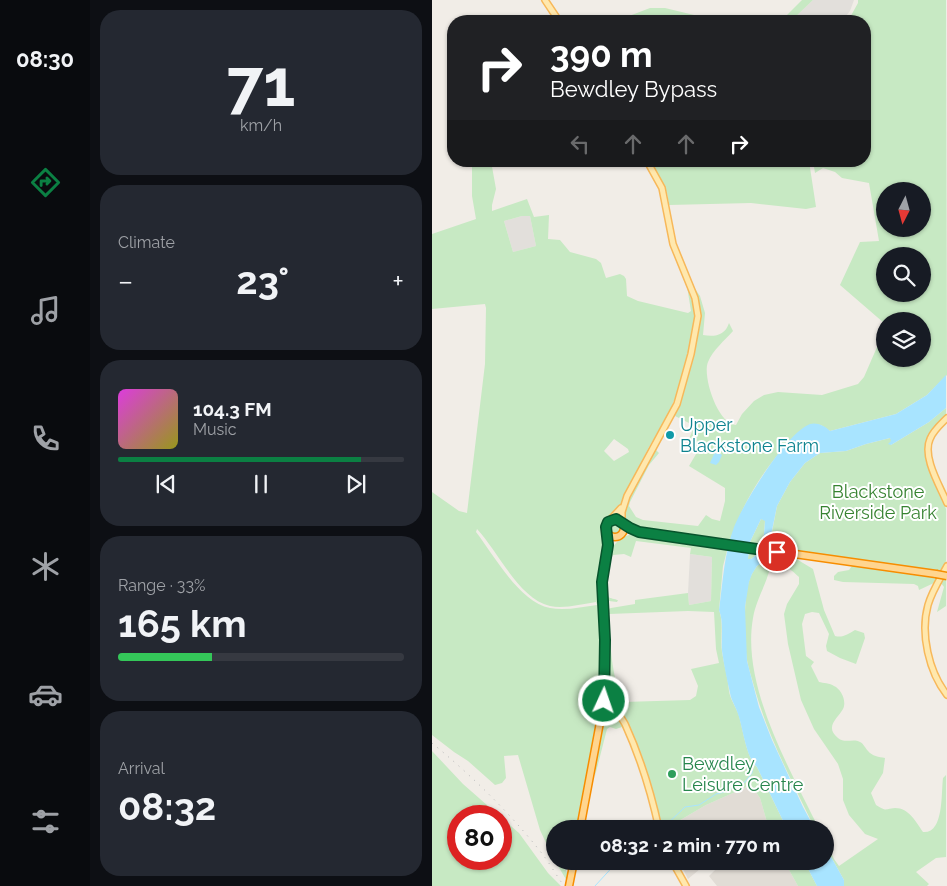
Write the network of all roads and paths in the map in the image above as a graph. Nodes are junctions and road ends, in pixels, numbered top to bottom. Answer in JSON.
{"nodes":[{"id":1,"x":545,"y":0,"type":"edge"},
{"id":2,"x":555,"y":15,"type":"edge"},
{"id":3,"x":650,"y":167,"type":"edge"},
{"id":4,"x":946,"y":418,"type":"edge"},
{"id":5,"x":946,"y":503,"type":"edge"},
{"id":6,"x":624,"y":505,"type":"junction"},
{"id":7,"x":610,"y":520,"type":"junction"},
{"id":8,"x":622,"y":523,"type":"junction"},
{"id":9,"x":606,"y":532,"type":"junction"},
{"id":10,"x":639,"y":532,"type":"junction"},
{"id":11,"x":620,"y":536,"type":"junction"},
{"id":12,"x":606,"y":556,"type":"junction"},
{"id":13,"x":946,"y":566,"type":"edge"},
{"id":14,"x":946,"y":576,"type":"edge"},
{"id":15,"x":605,"y":690,"type":"junction"},
{"id":16,"x":946,"y":695,"type":"edge"},
{"id":17,"x":603,"y":708,"type":"junction"},
{"id":18,"x":615,"y":708,"type":"junction"},
{"id":19,"x":620,"y":717,"type":"junction"},
{"id":20,"x":582,"y":820,"type":"edge"},
{"id":21,"x":657,"y":820,"type":"edge"},
{"id":22,"x":572,"y":870,"type":"edge"},
{"id":23,"x":677,"y":870,"type":"edge"},
{"id":24,"x":569,"y":886,"type":"edge"},
{"id":25,"x":686,"y":886,"type":"edge"}],
"edges":[{"from":1,"to":2,"type":"main road"},
{"from":3,"to":6,"type":"main road"},
{"from":4,"to":5,"type":"main road"},
{"from":6,"to":7,"type":"main road"},
{"from":6,"to":8,"type":"main road"},
{"from":7,"to":8,"type":"highway"},
{"from":7,"to":9,"type":"highway"},
{"from":8,"to":10,"type":"highway"},
{"from":8,"to":11,"type":"highway"},
{"from":9,"to":11,"type":"highway"},
{"from":9,"to":12,"type":"highway"},
{"from":10,"to":11,"type":"highway"},
{"from":10,"to":14,"type":"highway","bridge":true},
{"from":11,"to":12,"type":"highway"},
{"from":12,"to":15,"type":"highway"},
{"from":13,"to":16,"type":"main road"},
{"from":15,"to":17,"type":"highway"},
{"from":15,"to":18,"type":"main road"},
{"from":17,"to":18,"type":"main road"},
{"from":17,"to":19,"type":"main road"},
{"from":17,"to":20,"type":"highway"},
{"from":18,"to":19,"type":"main road"},
{"from":19,"to":21,"type":"main road"},
{"from":22,"to":24,"type":"highway"},
{"from":23,"to":25,"type":"main road"}]}
